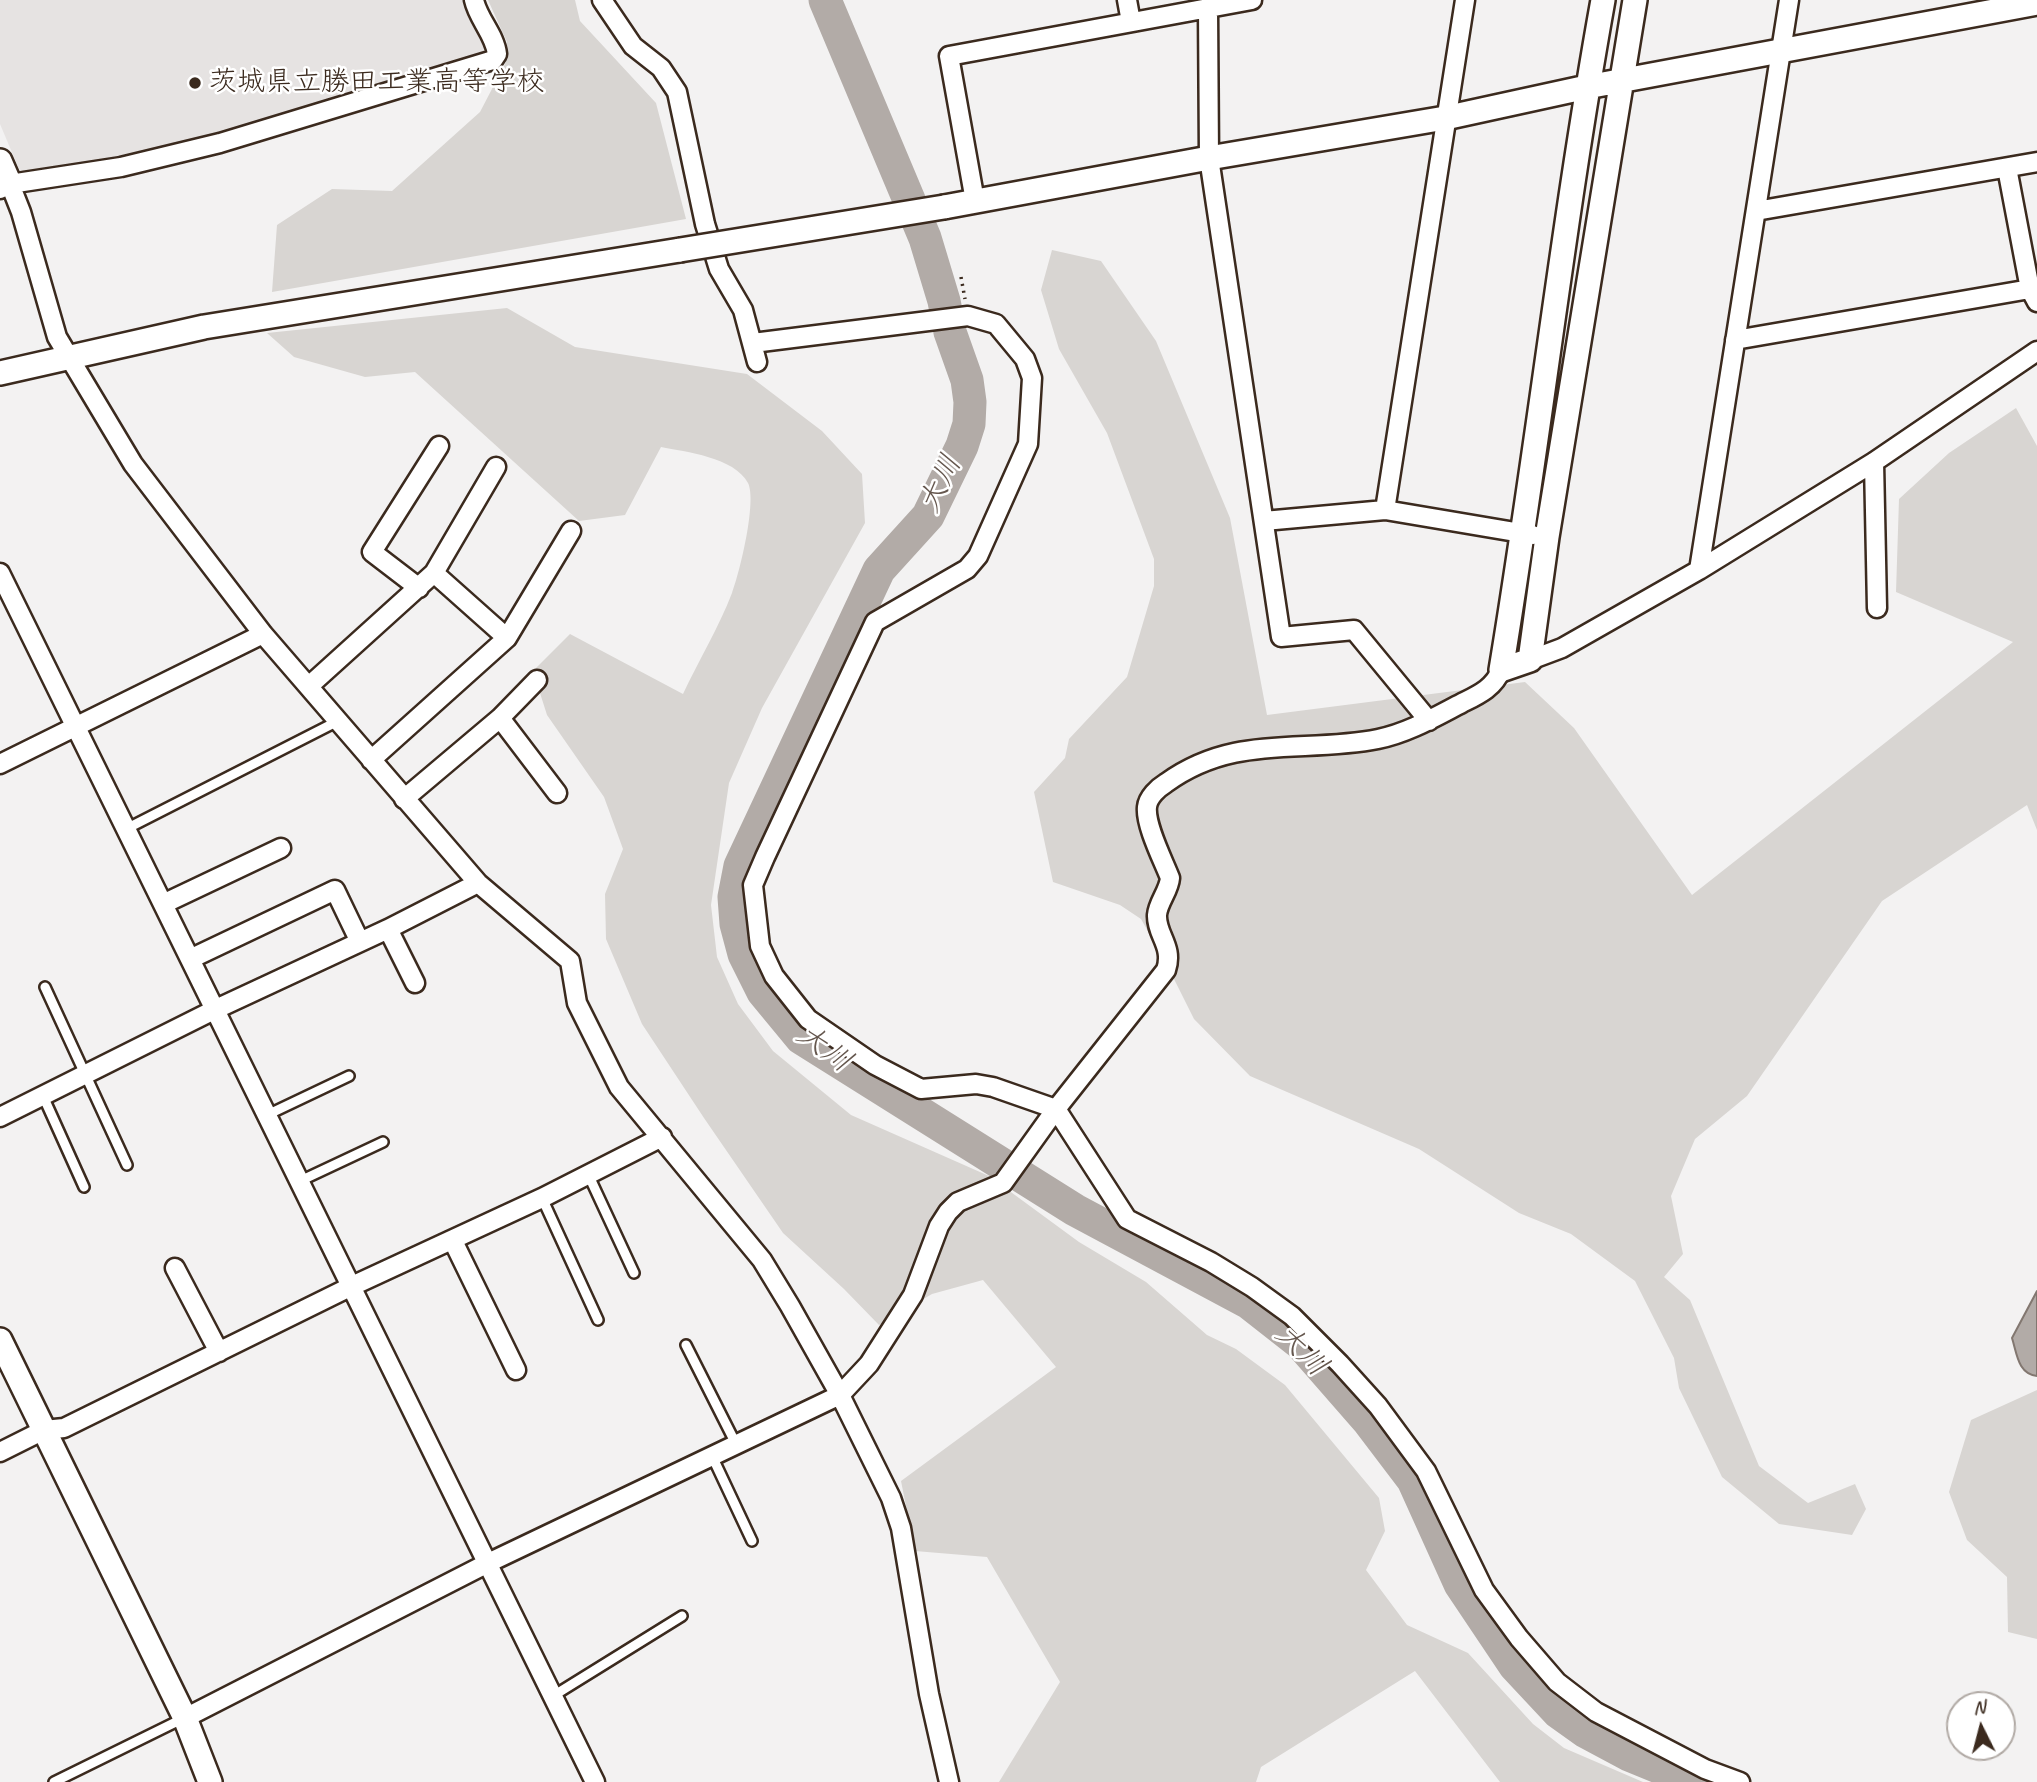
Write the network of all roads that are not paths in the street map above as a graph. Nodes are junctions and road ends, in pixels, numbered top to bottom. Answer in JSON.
{"nodes":[{"id":1,"x":474,"y":0,"type":"edge"},
{"id":2,"x":602,"y":0,"type":"edge"},
{"id":3,"x":1127,"y":0,"type":"edge"},
{"id":4,"x":1252,"y":0,"type":"edge"},
{"id":5,"x":1465,"y":0,"type":"edge"},
{"id":6,"x":1603,"y":0,"type":"edge"},
{"id":7,"x":1634,"y":0,"type":"edge"},
{"id":8,"x":1790,"y":0,"type":"edge"},
{"id":9,"x":2037,"y":3,"type":"edge"},
{"id":10,"x":1208,"y":9,"type":"junction"},
{"id":11,"x":1131,"y":22,"type":"junction"},
{"id":12,"x":1782,"y":50,"type":"junction"},
{"id":13,"x":1623,"y":81,"type":"junction"},
{"id":14,"x":1587,"y":88,"type":"junction"},
{"id":15,"x":1445,"y":118,"type":"junction"},
{"id":16,"x":1209,"y":158,"type":"junction"},
{"id":17,"x":0,"y":161,"type":"edge"},
{"id":18,"x":2037,"y":162,"type":"edge"},
{"id":19,"x":2007,"y":168,"type":"junction"},
{"id":20,"x":5,"y":187,"type":"edge"},
{"id":21,"x":975,"y":201,"type":"junction"},
{"id":22,"x":1756,"y":211,"type":"junction"},
{"id":23,"x":2034,"y":295,"type":"edge"},
{"id":24,"x":1735,"y":340,"type":"junction"},
{"id":25,"x":753,"y":343,"type":"junction"},
{"id":26,"x":2037,"y":351,"type":"edge"},
{"id":27,"x":69,"y":358,"type":"junction"},
{"id":28,"x":757,"y":362,"type":"dead end"},
{"id":29,"x":0,"y":373,"type":"edge"},
{"id":30,"x":439,"y":446,"type":"dead end"},
{"id":31,"x":1874,"y":462,"type":"junction"},
{"id":32,"x":496,"y":467,"type":"dead end"},
{"id":33,"x":1385,"y":510,"type":"junction"},
{"id":34,"x":1264,"y":522,"type":"junction"},
{"id":35,"x":572,"y":531,"type":"dead end"},
{"id":36,"x":1524,"y":533,"type":"junction"},
{"id":37,"x":1547,"y":537,"type":"junction"},
{"id":38,"x":1699,"y":570,"type":"junction"},
{"id":39,"x":0,"y":573,"type":"edge"},
{"id":40,"x":434,"y":573,"type":"junction"},
{"id":41,"x":419,"y":588,"type":"junction"},
{"id":42,"x":5,"y":593,"type":"edge"},
{"id":43,"x":1877,"y":608,"type":"dead end"},
{"id":44,"x":263,"y":634,"type":"junction"},
{"id":45,"x":507,"y":638,"type":"junction"},
{"id":46,"x":1530,"y":660,"type":"junction"},
{"id":47,"x":1501,"y":670,"type":"junction"},
{"id":48,"x":537,"y":680,"type":"dead end"},
{"id":49,"x":309,"y":686,"type":"junction"},
{"id":50,"x":500,"y":718,"type":"junction"},
{"id":51,"x":338,"y":721,"type":"junction"},
{"id":52,"x":1429,"y":721,"type":"junction"},
{"id":53,"x":75,"y":726,"type":"junction"},
{"id":54,"x":371,"y":760,"type":"junction"},
{"id":55,"x":0,"y":764,"type":"edge"},
{"id":56,"x":557,"y":793,"type":"dead end"},
{"id":57,"x":404,"y":799,"type":"junction"},
{"id":58,"x":126,"y":829,"type":"junction"},
{"id":59,"x":281,"y":848,"type":"dead end"},
{"id":60,"x":478,"y":883,"type":"junction"},
{"id":61,"x":163,"y":904,"type":"junction"},
{"id":62,"x":388,"y":929,"type":"junction"},
{"id":63,"x":360,"y":942,"type":"junction"},
{"id":64,"x":190,"y":959,"type":"junction"},
{"id":65,"x":415,"y":983,"type":"dead end"},
{"id":66,"x":45,"y":986,"type":"dead end"},
{"id":67,"x":214,"y":1010,"type":"junction"},
{"id":68,"x":87,"y":1075,"type":"junction"},
{"id":69,"x":349,"y":1076,"type":"dead end"},
{"id":70,"x":43,"y":1097,"type":"junction"},
{"id":71,"x":1056,"y":1110,"type":"junction"},
{"id":72,"x":267,"y":1115,"type":"junction"},
{"id":73,"x":0,"y":1117,"type":"edge"},
{"id":74,"x":662,"y":1137,"type":"junction"},
{"id":75,"x":383,"y":1142,"type":"dead end"},
{"id":76,"x":127,"y":1166,"type":"dead end"},
{"id":77,"x":588,"y":1174,"type":"junction"},
{"id":78,"x":300,"y":1181,"type":"junction"},
{"id":79,"x":84,"y":1187,"type":"dead end"},
{"id":80,"x":542,"y":1198,"type":"junction"},
{"id":81,"x":453,"y":1241,"type":"junction"},
{"id":82,"x":174,"y":1268,"type":"dead end"},
{"id":83,"x":634,"y":1273,"type":"dead end"},
{"id":84,"x":352,"y":1286,"type":"junction"},
{"id":85,"x":598,"y":1320,"type":"dead end"},
{"id":86,"x":0,"y":1340,"type":"edge"},
{"id":87,"x":686,"y":1345,"type":"dead end"},
{"id":88,"x":219,"y":1352,"type":"junction"},
{"id":89,"x":516,"y":1370,"type":"dead end"},
{"id":90,"x":840,"y":1395,"type":"junction"},
{"id":91,"x":44,"y":1430,"type":"junction"},
{"id":92,"x":736,"y":1444,"type":"junction"},
{"id":93,"x":0,"y":1452,"type":"edge"},
{"id":94,"x":712,"y":1456,"type":"junction"},
{"id":95,"x":752,"y":1541,"type":"dead end"},
{"id":96,"x":488,"y":1563,"type":"junction"},
{"id":97,"x":682,"y":1616,"type":"dead end"},
{"id":98,"x":553,"y":1696,"type":"junction"},
{"id":99,"x":185,"y":1718,"type":"junction"},
{"id":100,"x":54,"y":1782,"type":"edge"},
{"id":101,"x":210,"y":1782,"type":"edge"},
{"id":102,"x":595,"y":1782,"type":"edge"},
{"id":103,"x":949,"y":1782,"type":"edge"},
{"id":104,"x":1740,"y":1782,"type":"edge"}],
"edges":[{"from":1,"to":20,"type":"street"},
{"from":2,"to":25,"type":"street"},
{"from":3,"to":11,"type":"street"},
{"from":4,"to":10,"type":"street"},
{"from":5,"to":15,"type":"street"},
{"from":6,"to":14,"type":"street"},
{"from":7,"to":13,"type":"street"},
{"from":8,"to":12,"type":"street"},
{"from":9,"to":12,"type":"street"},
{"from":10,"to":11,"type":"street"},
{"from":10,"to":16,"type":"street"},
{"from":11,"to":21,"type":"street"},
{"from":12,"to":13,"type":"street"},
{"from":12,"to":22,"type":"street"},
{"from":13,"to":14,"type":"street"},
{"from":13,"to":37,"type":"street"},
{"from":14,"to":15,"type":"street"},
{"from":14,"to":36,"type":"street"},
{"from":15,"to":16,"type":"street"},
{"from":15,"to":33,"type":"street"},
{"from":16,"to":21,"type":"street"},
{"from":16,"to":34,"type":"street"},
{"from":17,"to":20,"type":"street"},
{"from":18,"to":19,"type":"street"},
{"from":19,"to":22,"type":"street"},
{"from":19,"to":23,"type":"street"},
{"from":20,"to":27,"type":"street"},
{"from":21,"to":27,"type":"street","bridge":true},
{"from":22,"to":24,"type":"street"},
{"from":23,"to":24,"type":"street"},
{"from":24,"to":38,"type":"street"},
{"from":25,"to":28,"type":"street"},
{"from":25,"to":71,"type":"street"},
{"from":26,"to":31,"type":"street"},
{"from":27,"to":29,"type":"street"},
{"from":27,"to":44,"type":"street"},
{"from":30,"to":41,"type":"street"},
{"from":31,"to":38,"type":"street"},
{"from":31,"to":43,"type":"street"},
{"from":32,"to":40,"type":"street"},
{"from":33,"to":34,"type":"street"},
{"from":33,"to":36,"type":"street"},
{"from":34,"to":52,"type":"street"},
{"from":35,"to":45,"type":"street"},
{"from":36,"to":37,"type":"street"},
{"from":36,"to":47,"type":"street"},
{"from":37,"to":46,"type":"street"},
{"from":38,"to":46,"type":"street"},
{"from":39,"to":42,"type":"street"},
{"from":40,"to":41,"type":"street"},
{"from":40,"to":45,"type":"street"},
{"from":41,"to":49,"type":"street"},
{"from":42,"to":53,"type":"street"},
{"from":44,"to":49,"type":"street"},
{"from":44,"to":53,"type":"street"},
{"from":45,"to":54,"type":"street"},
{"from":46,"to":47,"type":"street"},
{"from":47,"to":52,"type":"street"},
{"from":48,"to":50,"type":"street"},
{"from":49,"to":51,"type":"street"},
{"from":50,"to":56,"type":"street"},
{"from":50,"to":57,"type":"street"},
{"from":51,"to":54,"type":"street"},
{"from":51,"to":58,"type":"lane"},
{"from":52,"to":71,"type":"street"},
{"from":53,"to":55,"type":"street"},
{"from":53,"to":58,"type":"street"},
{"from":54,"to":57,"type":"street"},
{"from":57,"to":60,"type":"street"},
{"from":58,"to":61,"type":"street"},
{"from":59,"to":61,"type":"street"},
{"from":60,"to":62,"type":"street"},
{"from":60,"to":74,"type":"street"},
{"from":61,"to":64,"type":"street"},
{"from":62,"to":63,"type":"street"},
{"from":62,"to":65,"type":"street"},
{"from":63,"to":64,"type":"street"},
{"from":63,"to":67,"type":"street"},
{"from":64,"to":67,"type":"street"},
{"from":66,"to":68,"type":"lane"},
{"from":67,"to":68,"type":"street"},
{"from":67,"to":72,"type":"street"},
{"from":68,"to":70,"type":"street"},
{"from":68,"to":76,"type":"lane"},
{"from":69,"to":72,"type":"lane"},
{"from":70,"to":73,"type":"street"},
{"from":70,"to":79,"type":"lane"},
{"from":71,"to":90,"type":"street"},
{"from":71,"to":104,"type":"street"},
{"from":72,"to":78,"type":"street"},
{"from":74,"to":77,"type":"street"},
{"from":74,"to":90,"type":"street"},
{"from":75,"to":78,"type":"lane"},
{"from":77,"to":80,"type":"street"},
{"from":77,"to":83,"type":"lane"},
{"from":78,"to":84,"type":"street"},
{"from":80,"to":81,"type":"street"},
{"from":80,"to":85,"type":"lane"},
{"from":81,"to":84,"type":"street"},
{"from":81,"to":89,"type":"street"},
{"from":82,"to":88,"type":"street"},
{"from":84,"to":88,"type":"street"},
{"from":84,"to":96,"type":"street"},
{"from":86,"to":91,"type":"street"},
{"from":87,"to":92,"type":"lane"},
{"from":88,"to":91,"type":"street"},
{"from":90,"to":92,"type":"street"},
{"from":90,"to":103,"type":"street"},
{"from":91,"to":93,"type":"street"},
{"from":91,"to":99,"type":"street"},
{"from":92,"to":94,"type":"street"},
{"from":94,"to":95,"type":"lane"},
{"from":94,"to":96,"type":"street"},
{"from":96,"to":98,"type":"street"},
{"from":96,"to":99,"type":"street"},
{"from":97,"to":98,"type":"lane"},
{"from":98,"to":102,"type":"street"},
{"from":99,"to":100,"type":"lane"},
{"from":99,"to":101,"type":"street"}]}
